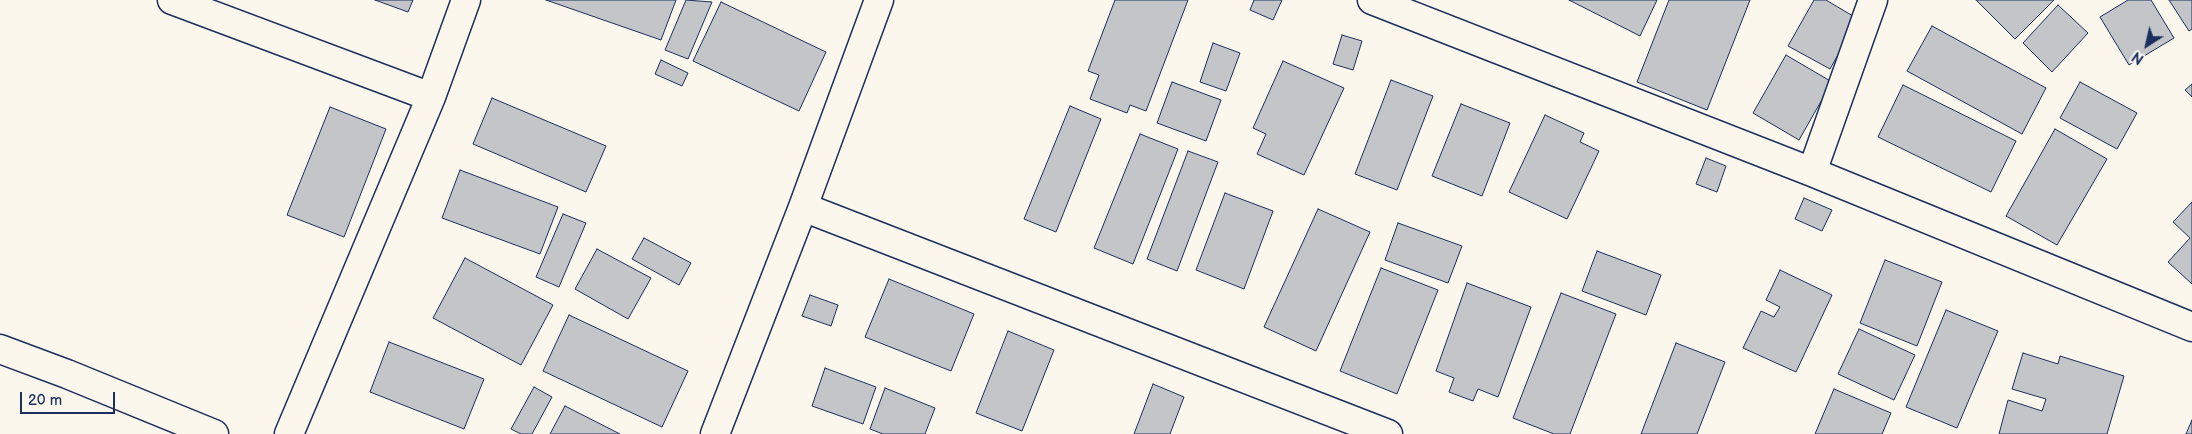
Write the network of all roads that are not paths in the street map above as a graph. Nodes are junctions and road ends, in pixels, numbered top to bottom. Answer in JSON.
{"nodes":[{"id":1,"x":172,"y":0,"type":"edge"},
{"id":2,"x":466,"y":0,"type":"edge"},
{"id":3,"x":878,"y":0,"type":"edge"},
{"id":4,"x":1372,"y":0,"type":"edge"},
{"id":5,"x":1873,"y":0,"type":"edge"},
{"id":6,"x":431,"y":97,"type":"junction"},
{"id":7,"x":1812,"y":172,"type":"junction"},
{"id":8,"x":802,"y":207,"type":"junction"},
{"id":9,"x":2192,"y":327,"type":"edge"},
{"id":10,"x":0,"y":349,"type":"edge"},
{"id":11,"x":214,"y":434,"type":"edge"},
{"id":12,"x":289,"y":434,"type":"edge"},
{"id":13,"x":715,"y":434,"type":"edge"},
{"id":14,"x":1388,"y":434,"type":"edge"}],
"edges":[{"from":1,"to":6,"type":"street"},
{"from":2,"to":6,"type":"street"},
{"from":3,"to":8,"type":"street"},
{"from":4,"to":7,"type":"street"},
{"from":5,"to":7,"type":"street"},
{"from":6,"to":12,"type":"street"},
{"from":7,"to":9,"type":"street"},
{"from":8,"to":13,"type":"street"},
{"from":8,"to":14,"type":"street"},
{"from":10,"to":11,"type":"street"}]}
